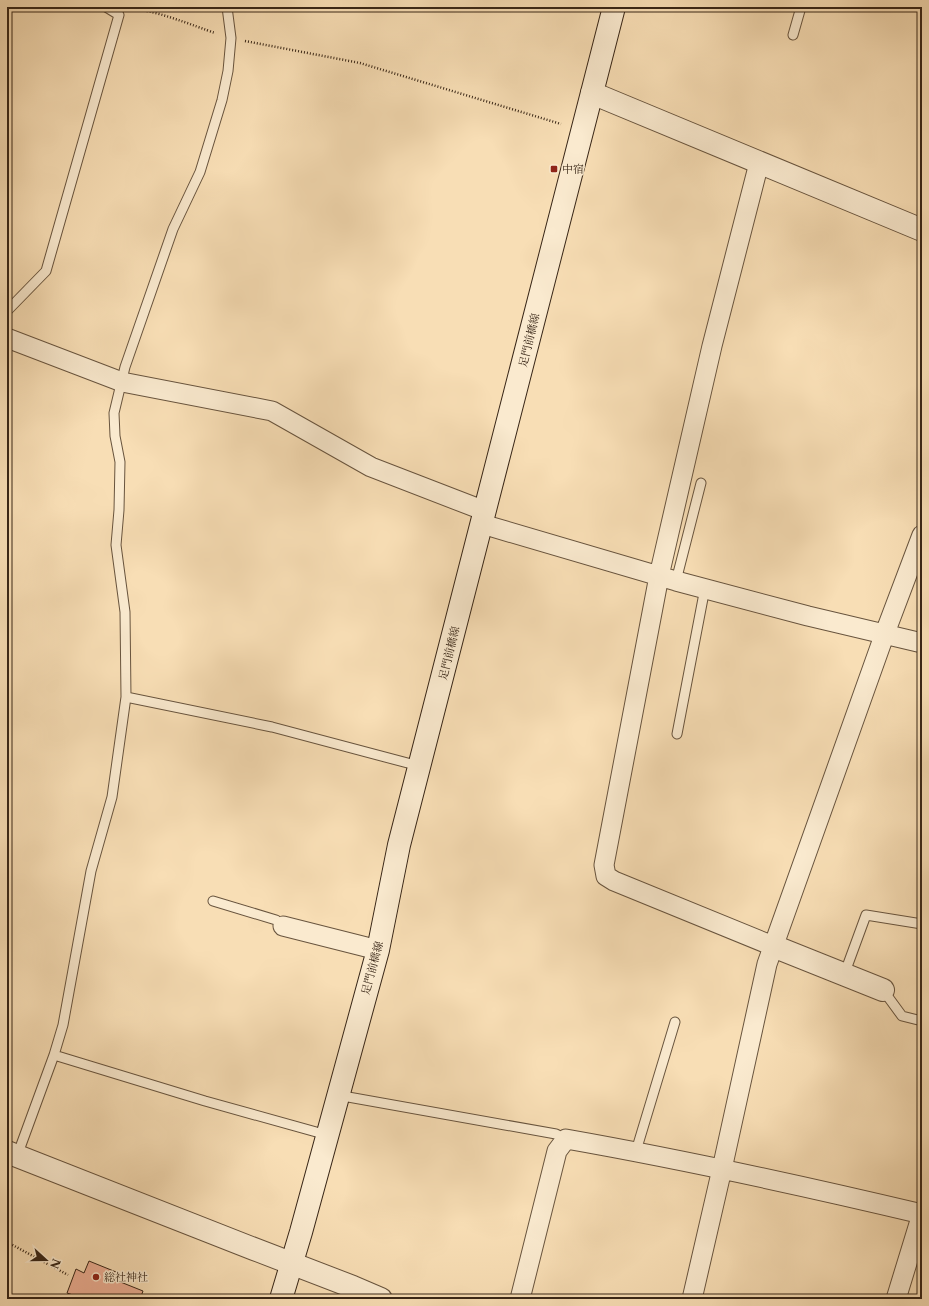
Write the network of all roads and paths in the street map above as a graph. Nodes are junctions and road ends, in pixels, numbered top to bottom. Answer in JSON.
{"nodes":[{"id":1,"x":106,"y":7,"type":"edge"},
{"id":2,"x":227,"y":7,"type":"edge"},
{"id":3,"x":614,"y":7,"type":"edge"},
{"id":4,"x":801,"y":7,"type":"edge"},
{"id":5,"x":118,"y":15,"type":"junction"},
{"id":6,"x":793,"y":35,"type":"dead end"},
{"id":7,"x":231,"y":38,"type":"junction"},
{"id":8,"x":592,"y":93,"type":"junction"},
{"id":9,"x":583,"y":131,"type":"junction"},
{"id":10,"x":759,"y":162,"type":"junction"},
{"id":11,"x":922,"y":230,"type":"edge"},
{"id":12,"x":7,"y":311,"type":"edge"},
{"id":13,"x":7,"y":338,"type":"edge"},
{"id":14,"x":122,"y":382,"type":"junction"},
{"id":15,"x":701,"y":483,"type":"dead end"},
{"id":16,"x":484,"y":518,"type":"junction"},
{"id":17,"x":922,"y":535,"type":"edge"},
{"id":18,"x":668,"y":578,"type":"junction"},
{"id":19,"x":706,"y":588,"type":"junction"},
{"id":20,"x":885,"y":633,"type":"junction"},
{"id":21,"x":922,"y":643,"type":"edge"},
{"id":22,"x":126,"y":698,"type":"junction"},
{"id":23,"x":677,"y":734,"type":"dead end"},
{"id":24,"x":420,"y":766,"type":"junction"},
{"id":25,"x":213,"y":901,"type":"dead end"},
{"id":26,"x":922,"y":924,"type":"edge"},
{"id":27,"x":283,"y":926,"type":"joint"},
{"id":28,"x":773,"y":946,"type":"junction"},
{"id":29,"x":378,"y":950,"type":"junction"},
{"id":30,"x":844,"y":975,"type":"junction"},
{"id":31,"x":883,"y":990,"type":"joint"},
{"id":32,"x":922,"y":1021,"type":"edge"},
{"id":33,"x":676,"y":1022,"type":"dead end"},
{"id":34,"x":54,"y":1055,"type":"junction"},
{"id":35,"x":338,"y":1095,"type":"junction"},
{"id":36,"x":327,"y":1135,"type":"junction"},
{"id":37,"x":566,"y":1139,"type":"junction"},
{"id":38,"x":636,"y":1151,"type":"junction"},
{"id":39,"x":12,"y":1154,"type":"edge"},
{"id":40,"x":722,"y":1169,"type":"junction"},
{"id":41,"x":922,"y":1214,"type":"edge"},
{"id":42,"x":7,"y":1242,"type":"edge"},
{"id":43,"x":291,"y":1263,"type":"junction"},
{"id":44,"x":68,"y":1275,"type":"dead end"},
{"id":45,"x":281,"y":1299,"type":"edge"},
{"id":46,"x":381,"y":1299,"type":"edge"},
{"id":47,"x":520,"y":1299,"type":"edge"},
{"id":48,"x":692,"y":1299,"type":"edge"},
{"id":49,"x":896,"y":1299,"type":"edge"}],
"edges":[{"from":1,"to":5,"type":"lane"},
{"from":2,"to":7,"type":"lane"},
{"from":3,"to":8,"type":"main road","name":"足門前橋線"},
{"from":4,"to":6,"type":"lane"},
{"from":5,"to":7,"type":"path"},
{"from":5,"to":12,"type":"lane"},
{"from":7,"to":9,"type":"path"},
{"from":7,"to":14,"type":"lane"},
{"from":8,"to":9,"type":"main road","name":"足門前橋線"},
{"from":8,"to":10,"type":"main road"},
{"from":9,"to":16,"type":"main road","name":"足門前橋線"},
{"from":10,"to":11,"type":"main road"},
{"from":10,"to":18,"type":"street"},
{"from":13,"to":14,"type":"street"},
{"from":14,"to":16,"type":"street"},
{"from":14,"to":22,"type":"lane"},
{"from":15,"to":18,"type":"lane"},
{"from":16,"to":18,"type":"street"},
{"from":16,"to":24,"type":"main road","name":"足門前橋線"},
{"from":17,"to":20,"type":"street"},
{"from":18,"to":19,"type":"street"},
{"from":18,"to":28,"type":"street"},
{"from":19,"to":20,"type":"street"},
{"from":19,"to":23,"type":"lane"},
{"from":20,"to":21,"type":"street"},
{"from":20,"to":28,"type":"street"},
{"from":22,"to":24,"type":"lane"},
{"from":22,"to":34,"type":"lane"},
{"from":24,"to":29,"type":"main road","name":"足門前橋線"},
{"from":25,"to":27,"type":"lane"},
{"from":26,"to":30,"type":"lane"},
{"from":27,"to":29,"type":"street"},
{"from":28,"to":30,"type":"main road"},
{"from":28,"to":40,"type":"street"},
{"from":29,"to":35,"type":"main road","name":"足門前橋線"},
{"from":30,"to":31,"type":"main road"},
{"from":31,"to":32,"type":"lane"},
{"from":33,"to":38,"type":"lane"},
{"from":34,"to":36,"type":"lane"},
{"from":34,"to":39,"type":"lane"},
{"from":35,"to":36,"type":"main road","name":"足門前橋線"},
{"from":35,"to":37,"type":"lane"},
{"from":36,"to":43,"type":"main road","name":"足門前橋線"},
{"from":37,"to":38,"type":"street"},
{"from":37,"to":47,"type":"street"},
{"from":38,"to":40,"type":"street"},
{"from":39,"to":43,"type":"main road"},
{"from":40,"to":41,"type":"street"},
{"from":40,"to":48,"type":"street"},
{"from":41,"to":49,"type":"street"},
{"from":42,"to":44,"type":"path"},
{"from":43,"to":45,"type":"main road","name":"足門前橋線"},
{"from":43,"to":46,"type":"main road"}]}
